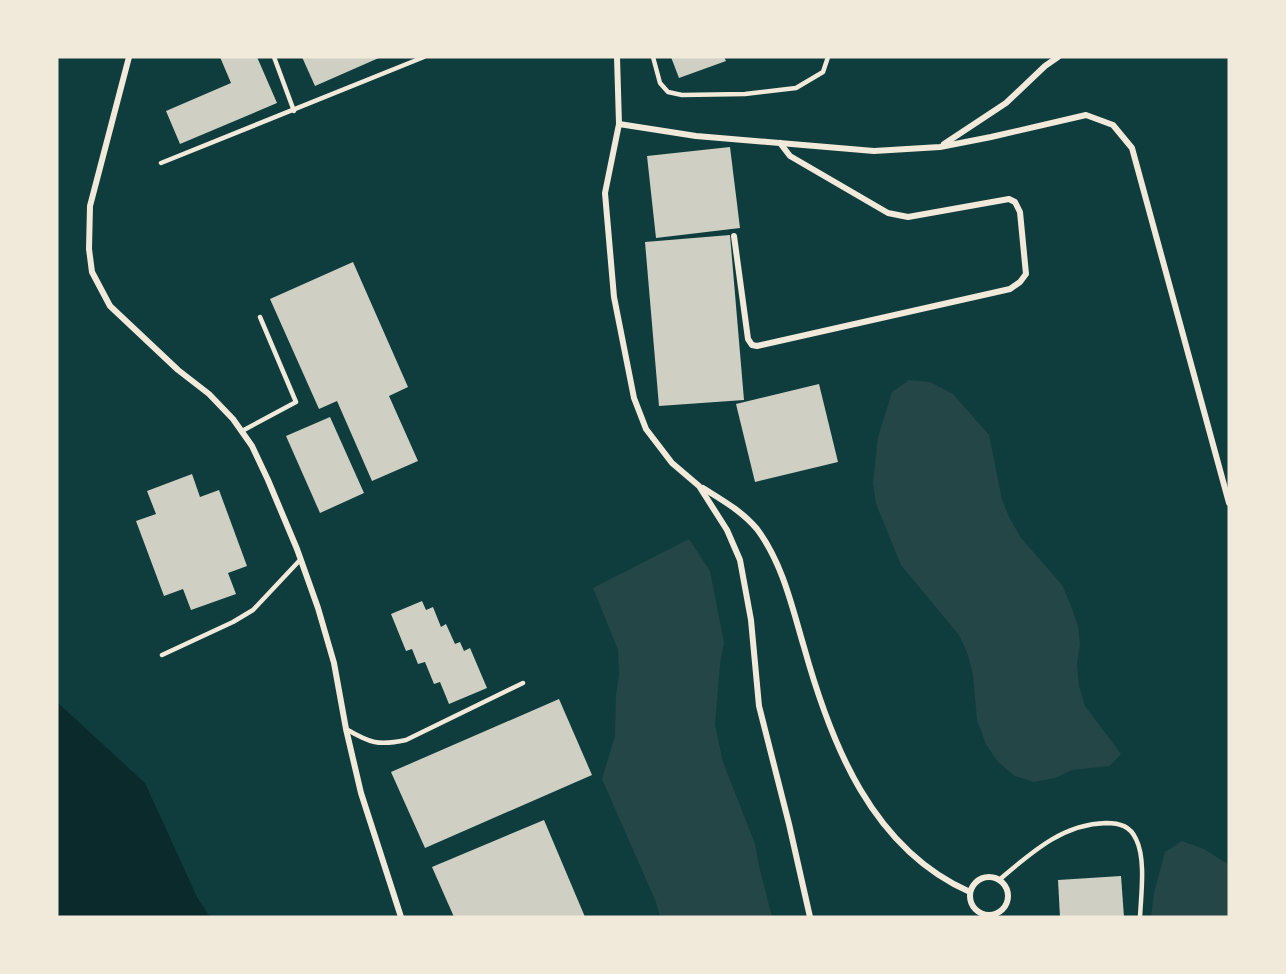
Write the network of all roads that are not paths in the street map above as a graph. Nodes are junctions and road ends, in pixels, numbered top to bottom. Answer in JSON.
{"nodes":[{"id":1,"x":129,"y":57,"type":"edge"},
{"id":2,"x":274,"y":57,"type":"edge"},
{"id":3,"x":424,"y":57,"type":"edge"},
{"id":4,"x":617,"y":57,"type":"edge"},
{"id":5,"x":653,"y":57,"type":"edge"},
{"id":6,"x":828,"y":57,"type":"edge"},
{"id":7,"x":1058,"y":57,"type":"edge"},
{"id":8,"x":294,"y":111,"type":"junction"},
{"id":9,"x":619,"y":124,"type":"junction"},
{"id":10,"x":780,"y":143,"type":"junction"},
{"id":11,"x":940,"y":147,"type":"junction"},
{"id":12,"x":161,"y":163,"type":"dead end"},
{"id":13,"x":734,"y":236,"type":"dead end"},
{"id":14,"x":260,"y":317,"type":"dead end"},
{"id":15,"x":242,"y":431,"type":"junction"},
{"id":16,"x":699,"y":486,"type":"junction"},
{"id":17,"x":1229,"y":503,"type":"edge"},
{"id":18,"x":300,"y":560,"type":"junction"},
{"id":19,"x":162,"y":655,"type":"dead end"},
{"id":20,"x":523,"y":683,"type":"dead end"},
{"id":21,"x":346,"y":729,"type":"junction"},
{"id":22,"x":999,"y":880,"type":"junction"},
{"id":23,"x":970,"y":892,"type":"junction"},
{"id":24,"x":992,"y":916,"type":"edge"},
{"id":25,"x":401,"y":917,"type":"edge"},
{"id":26,"x":810,"y":917,"type":"edge"},
{"id":27,"x":1140,"y":917,"type":"edge"}],
"edges":[{"from":1,"to":15,"type":"street"},
{"from":2,"to":8,"type":"lane"},
{"from":3,"to":8,"type":"lane"},
{"from":4,"to":9,"type":"street"},
{"from":5,"to":6,"type":"lane"},
{"from":7,"to":11,"type":"street"},
{"from":8,"to":12,"type":"lane"},
{"from":9,"to":10,"type":"street"},
{"from":9,"to":16,"type":"street"},
{"from":10,"to":11,"type":"street"},
{"from":10,"to":13,"type":"street"},
{"from":11,"to":17,"type":"street"},
{"from":14,"to":15,"type":"lane"},
{"from":15,"to":18,"type":"street"},
{"from":16,"to":23,"type":"street"},
{"from":16,"to":26,"type":"street"},
{"from":18,"to":19,"type":"lane"},
{"from":18,"to":21,"type":"street"},
{"from":20,"to":21,"type":"lane"},
{"from":21,"to":25,"type":"street"},
{"from":22,"to":23,"type":"street"},
{"from":22,"to":24,"type":"street"},
{"from":22,"to":27,"type":"lane"},
{"from":23,"to":24,"type":"street"}]}
